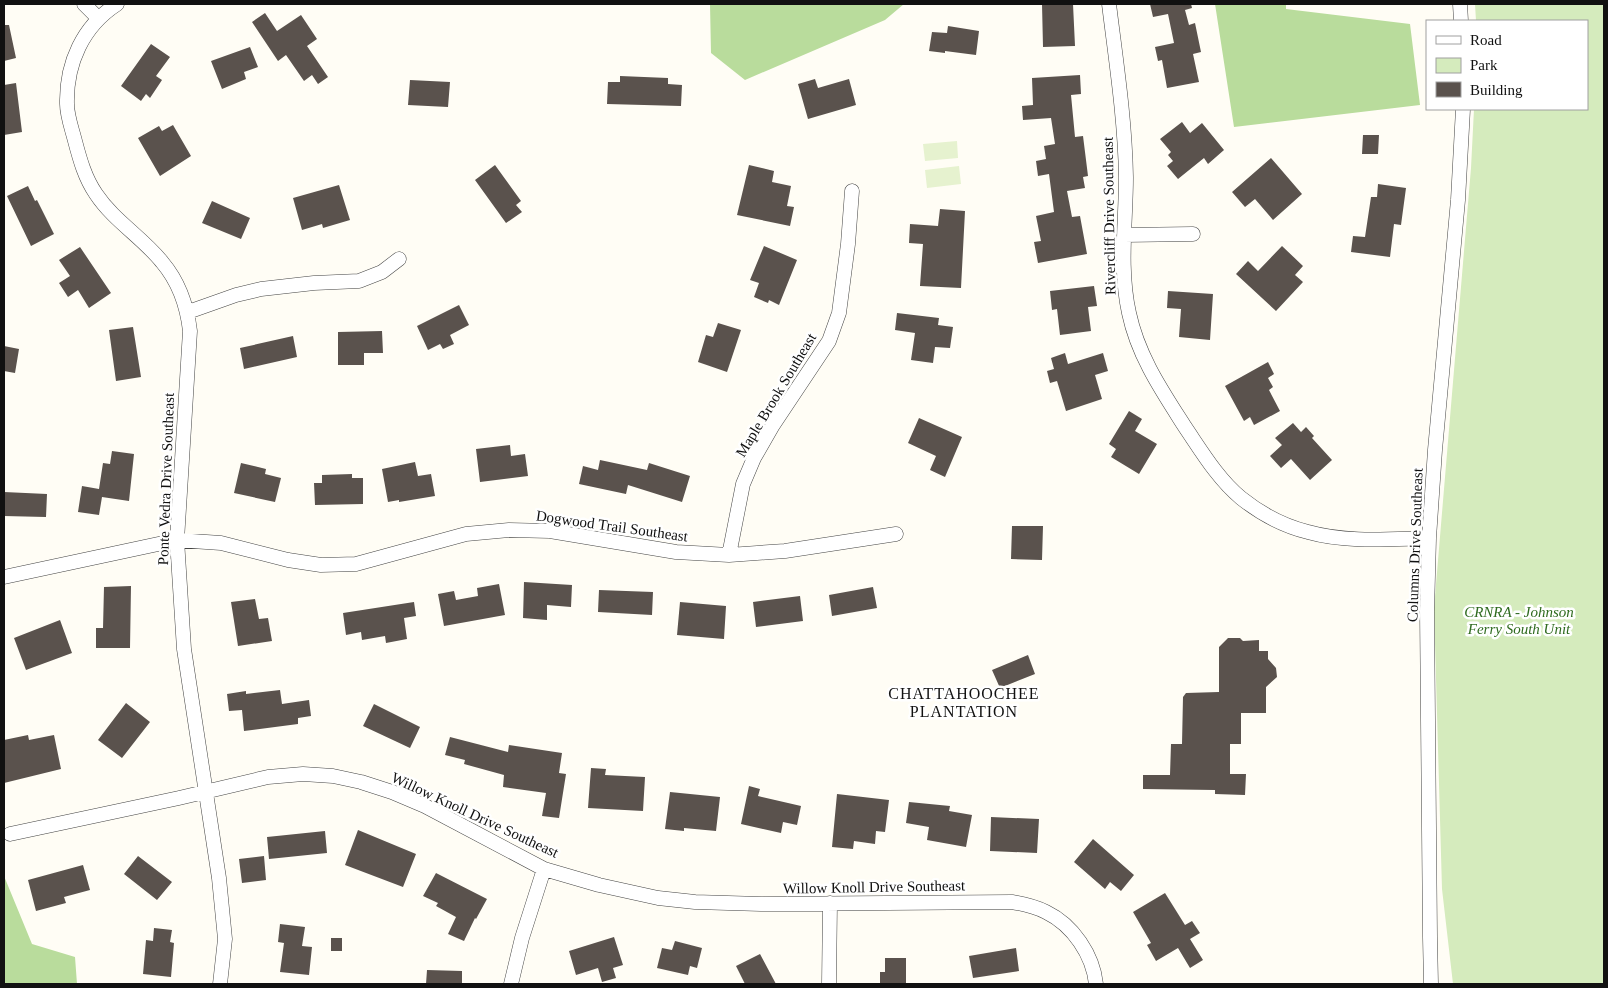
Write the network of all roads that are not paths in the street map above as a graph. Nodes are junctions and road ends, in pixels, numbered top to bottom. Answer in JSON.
{"nodes":[{"id":1,"x":84,"y":4,"type":"edge"},
{"id":2,"x":117,"y":4,"type":"edge"},
{"id":3,"x":1109,"y":4,"type":"edge"},
{"id":4,"x":1460,"y":4,"type":"edge"},
{"id":5,"x":98,"y":18,"type":"junction"},
{"id":6,"x":1461,"y":20,"type":"edge"},
{"id":7,"x":1463,"y":110,"type":"edge"},
{"id":8,"x":852,"y":191,"type":"dead end"},
{"id":9,"x":1193,"y":234,"type":"dead end"},
{"id":10,"x":1124,"y":235,"type":"junction"},
{"id":11,"x":399,"y":259,"type":"dead end"},
{"id":12,"x":188,"y":312,"type":"junction"},
{"id":13,"x":896,"y":534,"type":"dead end"},
{"id":14,"x":1429,"y":538,"type":"junction"},
{"id":15,"x":177,"y":540,"type":"junction"},
{"id":16,"x":729,"y":555,"type":"junction"},
{"id":17,"x":4,"y":577,"type":"edge"},
{"id":18,"x":205,"y":792,"type":"junction"},
{"id":19,"x":10,"y":834,"type":"dead end"},
{"id":20,"x":544,"y":869,"type":"junction"},
{"id":21,"x":830,"y":903,"type":"junction"},
{"id":22,"x":220,"y":984,"type":"edge"},
{"id":23,"x":511,"y":984,"type":"edge"},
{"id":24,"x":829,"y":984,"type":"edge"},
{"id":25,"x":1096,"y":984,"type":"edge"},
{"id":26,"x":1432,"y":984,"type":"edge"}],
"edges":[{"from":1,"to":5,"type":"street"},
{"from":2,"to":5,"type":"street","name":"Ponte Vedra Drive Southeast"},
{"from":3,"to":10,"type":"street","name":"Rivercliff Drive Southeast"},
{"from":4,"to":6,"type":"street"},
{"from":5,"to":12,"type":"street","name":"Ponte Vedra Drive Southeast"},
{"from":7,"to":14,"type":"street","name":"Columns Drive Southeast"},
{"from":8,"to":16,"type":"street","name":"Maple Brook Southeast"},
{"from":9,"to":10,"type":"street"},
{"from":10,"to":14,"type":"street","name":"Rivercliff Drive Southeast"},
{"from":11,"to":12,"type":"street"},
{"from":12,"to":15,"type":"street","name":"Ponte Vedra Drive Southeast"},
{"from":13,"to":16,"type":"street","name":"Dogwood Trail Southeast"},
{"from":14,"to":26,"type":"street","name":"Columns Drive Southeast"},
{"from":15,"to":16,"type":"street","name":"Dogwood Trail Southeast"},
{"from":15,"to":17,"type":"street","name":"Dogwood Trail Southeast"},
{"from":15,"to":18,"type":"street","name":"Ponte Vedra Drive Southeast"},
{"from":18,"to":19,"type":"street","name":"Willow Knoll Drive Southeast"},
{"from":18,"to":20,"type":"street","name":"Willow Knoll Drive Southeast"},
{"from":18,"to":22,"type":"street","name":"Ponte Vedra Drive Southeast"},
{"from":20,"to":21,"type":"street","name":"Willow Knoll Drive Southeast"},
{"from":20,"to":23,"type":"street"},
{"from":21,"to":24,"type":"street"},
{"from":21,"to":25,"type":"street","name":"Willow Knoll Drive Southeast"}]}
